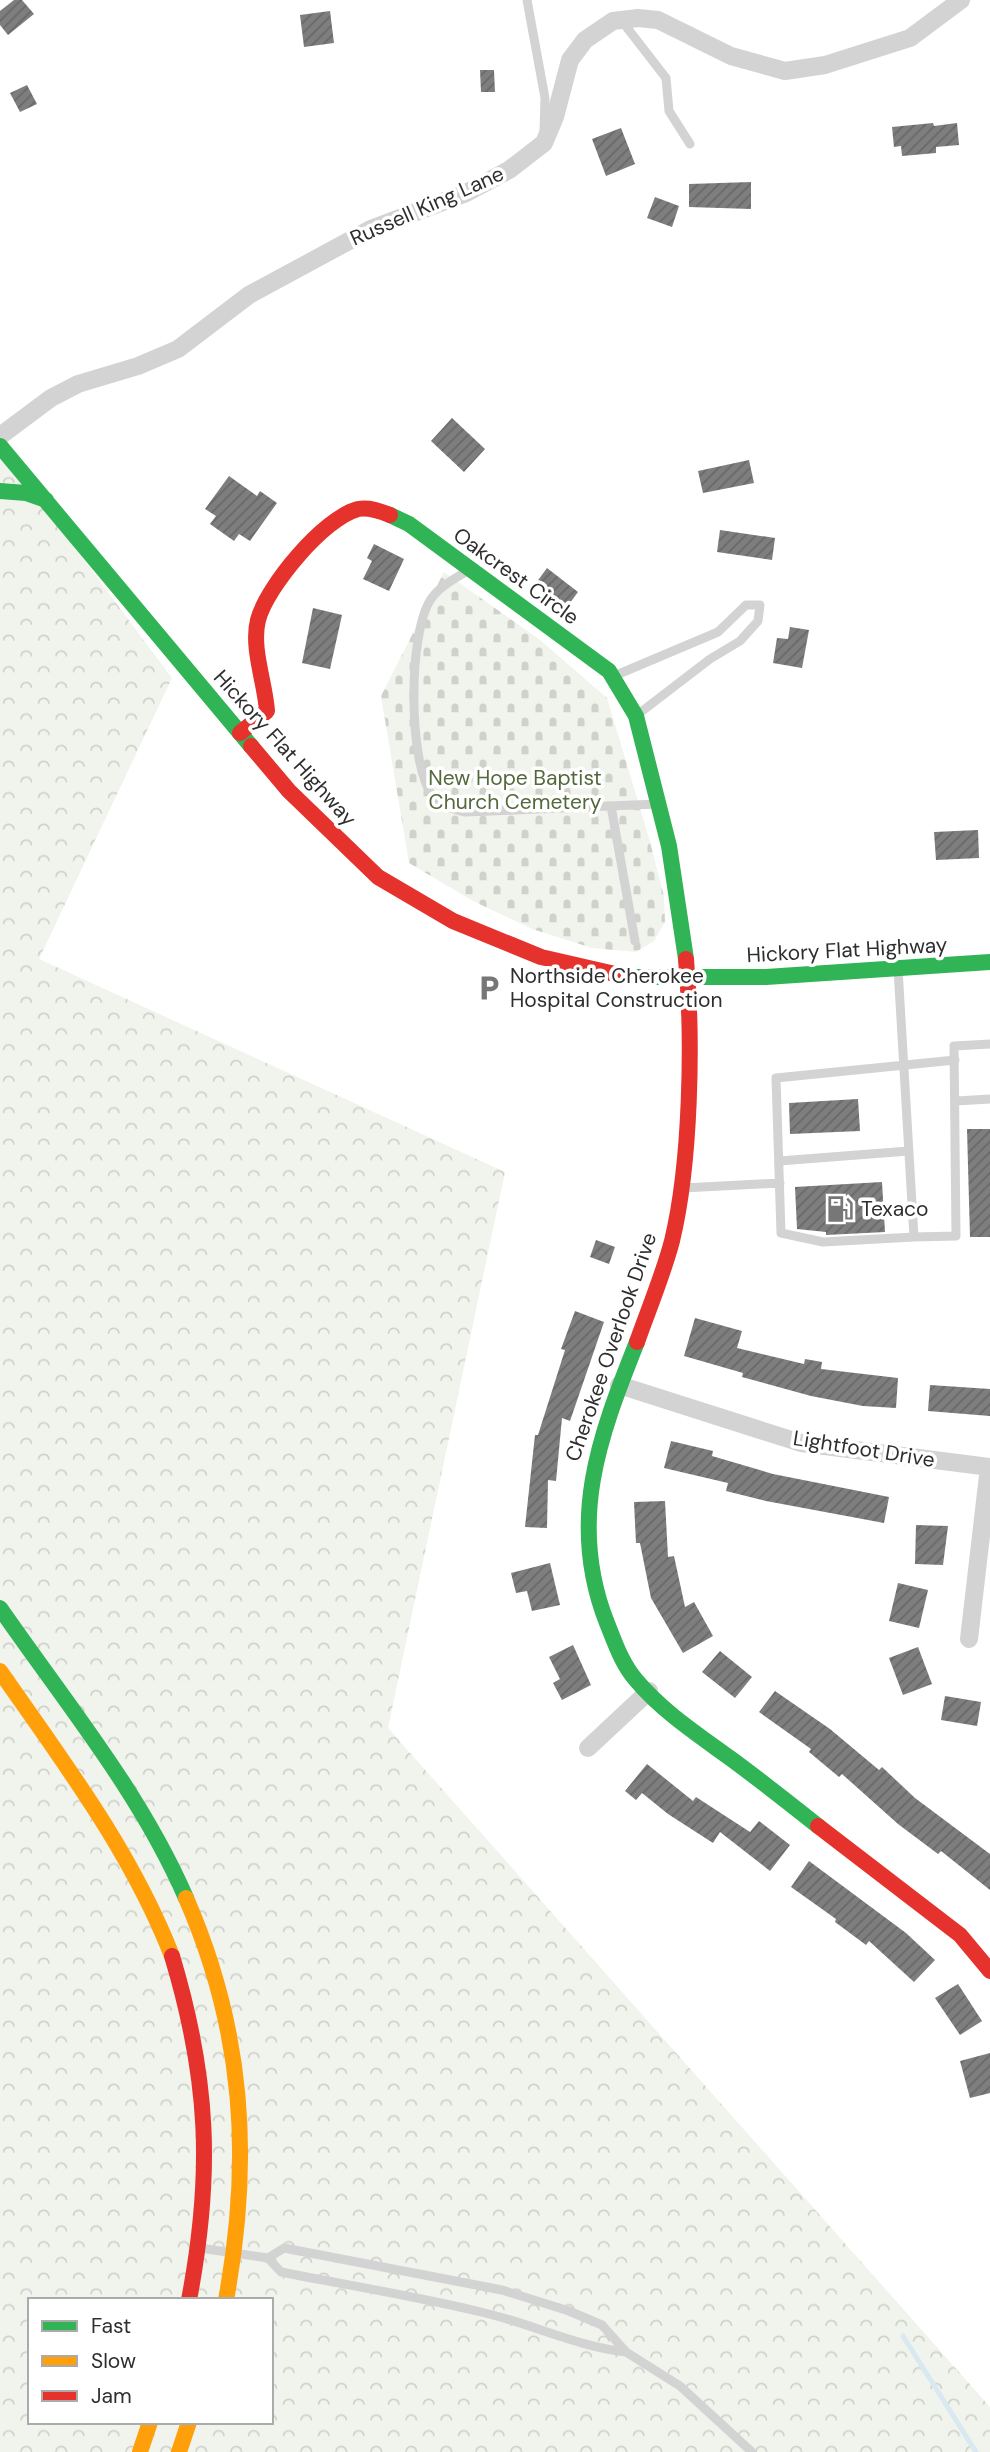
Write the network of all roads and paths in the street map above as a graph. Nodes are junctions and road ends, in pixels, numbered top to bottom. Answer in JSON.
{"nodes":[{"id":1,"x":527,"y":0,"type":"edge"},
{"id":2,"x":961,"y":0,"type":"edge"},
{"id":3,"x":621,"y":20,"type":"junction"},
{"id":4,"x":544,"y":143,"type":"junction"},
{"id":5,"x":690,"y":144,"type":"dead end"},
{"id":6,"x":0,"y":436,"type":"edge"},
{"id":7,"x":0,"y":446,"type":"edge"},
{"id":8,"x":0,"y":491,"type":"edge"},
{"id":9,"x":46,"y":500,"type":"junction"},
{"id":10,"x":471,"y":568,"type":"junction"},
{"id":11,"x":612,"y":676,"type":"junction"},
{"id":12,"x":636,"y":716,"type":"junction"},
{"id":13,"x":240,"y":733,"type":"junction"},
{"id":14,"x":658,"y":804,"type":"junction"},
{"id":15,"x":611,"y":806,"type":"junction"},
{"id":16,"x":635,"y":941,"type":"dead end"},
{"id":17,"x":990,"y":962,"type":"edge"},
{"id":18,"x":898,"y":968,"type":"junction"},
{"id":19,"x":688,"y":979,"type":"junction"},
{"id":20,"x":990,"y":1044,"type":"edge"},
{"id":21,"x":955,"y":1060,"type":"junction"},
{"id":22,"x":904,"y":1063,"type":"junction"},
{"id":23,"x":990,"y":1099,"type":"edge"},
{"id":24,"x":956,"y":1101,"type":"junction"},
{"id":25,"x":909,"y":1151,"type":"junction"},
{"id":26,"x":779,"y":1161,"type":"junction"},
{"id":27,"x":780,"y":1183,"type":"junction"},
{"id":28,"x":681,"y":1188,"type":"junction"},
{"id":29,"x":914,"y":1237,"type":"junction"},
{"id":30,"x":619,"y":1385,"type":"junction"},
{"id":31,"x":989,"y":1467,"type":"edge"},
{"id":32,"x":0,"y":1608,"type":"edge"},
{"id":33,"x":969,"y":1639,"type":"dead end"},
{"id":34,"x":0,"y":1671,"type":"edge"},
{"id":35,"x":649,"y":1691,"type":"junction"},
{"id":36,"x":587,"y":1748,"type":"dead end"},
{"id":37,"x":985,"y":1952,"type":"edge"},
{"id":38,"x":990,"y":1971,"type":"edge"},
{"id":39,"x":200,"y":2248,"type":"junction"},
{"id":40,"x":235,"y":2253,"type":"junction"},
{"id":41,"x":268,"y":2258,"type":"junction"},
{"id":42,"x":189,"y":2298,"type":"edge"},
{"id":43,"x":226,"y":2298,"type":"edge"},
{"id":44,"x":626,"y":2352,"type":"junction"},
{"id":45,"x":149,"y":2424,"type":"edge"},
{"id":46,"x":188,"y":2424,"type":"edge"},
{"id":47,"x":141,"y":2452,"type":"edge"},
{"id":48,"x":179,"y":2452,"type":"edge"},
{"id":49,"x":752,"y":2452,"type":"edge"}],
"edges":[{"from":1,"to":4,"type":"lane"},
{"from":2,"to":3,"type":"street"},
{"from":3,"to":4,"type":"street"},
{"from":3,"to":5,"type":"lane"},
{"from":4,"to":6,"type":"street","name":"Russell King Lane"},
{"from":7,"to":9,"type":"street","name":"Hickory Flat Highway"},
{"from":8,"to":9,"type":"street"},
{"from":9,"to":13,"type":"street","name":"Hickory Flat Highway"},
{"from":10,"to":11,"type":"street","name":"Oakcrest Circle"},
{"from":10,"to":13,"type":"street","name":"Oakcrest Circle"},
{"from":10,"to":15,"type":"lane"},
{"from":11,"to":12,"type":"street","name":"Oakcrest Circle"},
{"from":11,"to":12,"type":"lane"},
{"from":12,"to":14,"type":"street","name":"Oakcrest Circle"},
{"from":13,"to":19,"type":"street","name":"Hickory Flat Highway"},
{"from":14,"to":15,"type":"lane"},
{"from":14,"to":19,"type":"street","name":"Oakcrest Circle"},
{"from":15,"to":16,"type":"lane"},
{"from":17,"to":18,"type":"street","name":"Hickory Flat Highway"},
{"from":18,"to":19,"type":"street","name":"Hickory Flat Highway"},
{"from":18,"to":22,"type":"lane"},
{"from":19,"to":28,"type":"street","name":"Cherokee Overlook Drive"},
{"from":20,"to":21,"type":"lane"},
{"from":21,"to":22,"type":"lane"},
{"from":21,"to":24,"type":"lane"},
{"from":22,"to":25,"type":"lane"},
{"from":22,"to":26,"type":"lane"},
{"from":23,"to":24,"type":"lane"},
{"from":24,"to":29,"type":"lane"},
{"from":25,"to":26,"type":"lane"},
{"from":25,"to":29,"type":"lane"},
{"from":26,"to":27,"type":"lane"},
{"from":27,"to":28,"type":"lane"},
{"from":27,"to":29,"type":"lane"},
{"from":28,"to":30,"type":"street","name":"Cherokee Overlook Drive"},
{"from":30,"to":31,"type":"street","name":"Lightfoot Drive"},
{"from":30,"to":35,"type":"street","name":"Cherokee Overlook Drive"},
{"from":31,"to":33,"type":"street"},
{"from":32,"to":40,"type":"street"},
{"from":34,"to":39,"type":"street"},
{"from":35,"to":36,"type":"street"},
{"from":35,"to":37,"type":"street","name":"Cherokee Overlook Drive"},
{"from":37,"to":38,"type":"street","name":"Cherokee Overlook Drive"},
{"from":39,"to":40,"type":"lane"},
{"from":39,"to":42,"type":"street"},
{"from":40,"to":41,"type":"lane"},
{"from":40,"to":43,"type":"street"},
{"from":41,"to":44,"type":"lane"},
{"from":41,"to":44,"type":"lane"},
{"from":44,"to":49,"type":"lane"},
{"from":45,"to":47,"type":"street"},
{"from":46,"to":48,"type":"street"}]}
